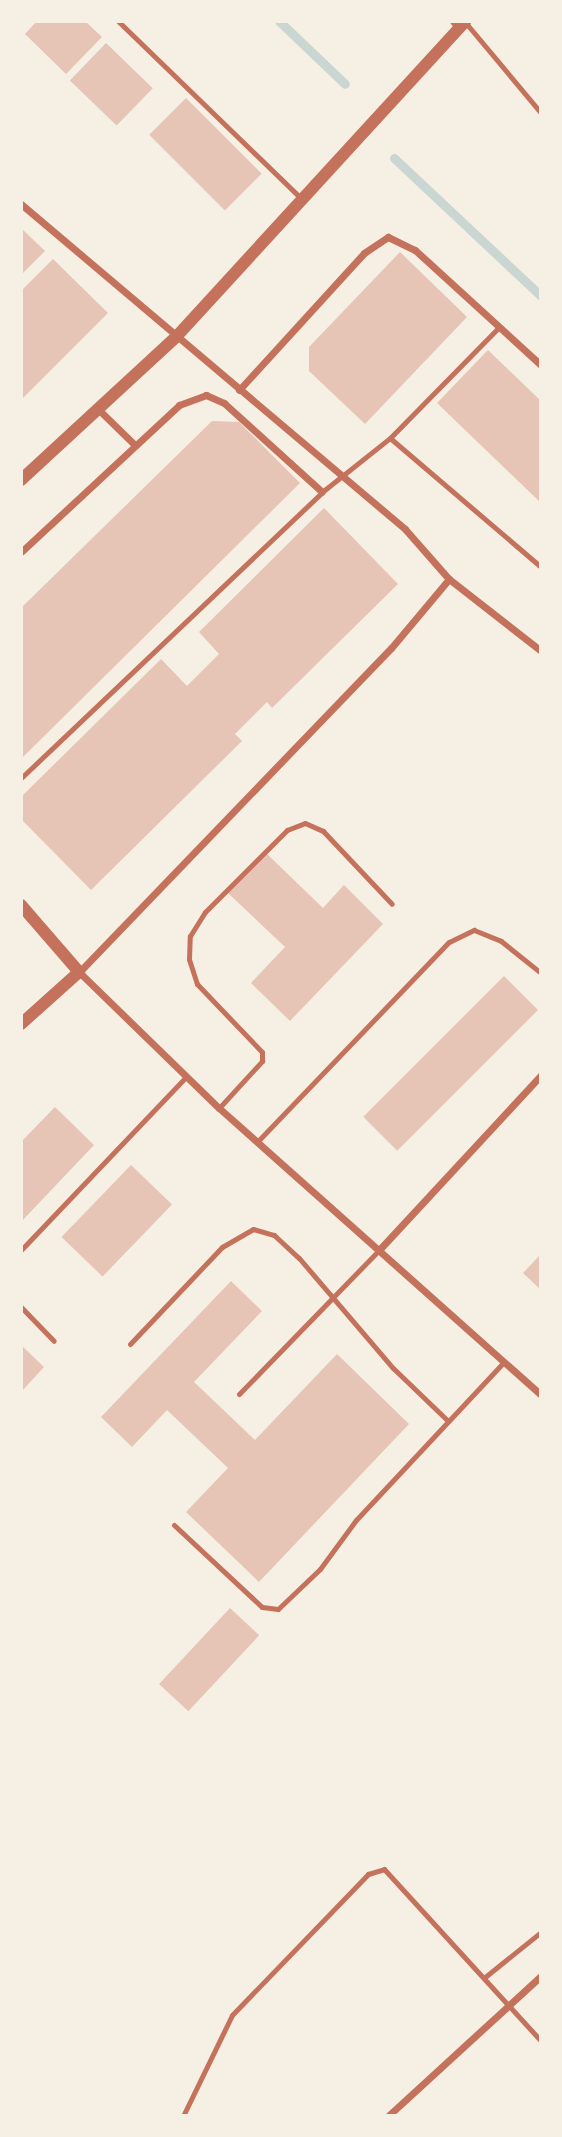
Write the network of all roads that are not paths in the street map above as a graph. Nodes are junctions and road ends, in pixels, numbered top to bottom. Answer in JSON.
{"nodes":[{"id":1,"x":118,"y":21,"type":"edge"},
{"id":2,"x":461,"y":24,"type":"edge"},
{"id":3,"x":541,"y":113,"type":"edge"},
{"id":4,"x":305,"y":201,"type":"junction"},
{"id":5,"x":21,"y":204,"type":"edge"},
{"id":6,"x":499,"y":327,"type":"junction"},
{"id":7,"x":177,"y":336,"type":"junction"},
{"id":8,"x":541,"y":365,"type":"edge"},
{"id":9,"x":239,"y":390,"type":"junction"},
{"id":10,"x":100,"y":411,"type":"junction"},
{"id":11,"x":390,"y":438,"type":"junction"},
{"id":12,"x":135,"y":445,"type":"junction"},
{"id":13,"x":23,"y":475,"type":"edge"},
{"id":14,"x":342,"y":475,"type":"junction"},
{"id":15,"x":322,"y":492,"type":"junction"},
{"id":16,"x":21,"y":552,"type":"edge"},
{"id":17,"x":541,"y":567,"type":"edge"},
{"id":18,"x":449,"y":579,"type":"junction"},
{"id":19,"x":541,"y":651,"type":"edge"},
{"id":20,"x":21,"y":778,"type":"edge"},
{"id":21,"x":392,"y":904,"type":"dead end"},
{"id":22,"x":21,"y":905,"type":"edge"},
{"id":23,"x":79,"y":972,"type":"junction"},
{"id":24,"x":541,"y":973,"type":"edge"},
{"id":25,"x":21,"y":1024,"type":"edge"},
{"id":26,"x":541,"y":1074,"type":"edge"},
{"id":27,"x":186,"y":1077,"type":"junction"},
{"id":28,"x":219,"y":1108,"type":"junction"},
{"id":29,"x":257,"y":1142,"type":"junction"},
{"id":30,"x":21,"y":1250,"type":"edge"},
{"id":31,"x":379,"y":1250,"type":"junction"},
{"id":32,"x":334,"y":1300,"type":"junction"},
{"id":33,"x":21,"y":1307,"type":"edge"},
{"id":34,"x":54,"y":1341,"type":"dead end"},
{"id":35,"x":130,"y":1344,"type":"dead end"},
{"id":36,"x":504,"y":1362,"type":"junction"},
{"id":37,"x":239,"y":1394,"type":"dead end"},
{"id":38,"x":541,"y":1395,"type":"edge"},
{"id":39,"x":447,"y":1420,"type":"junction"},
{"id":40,"x":174,"y":1525,"type":"dead end"},
{"id":41,"x":541,"y":1932,"type":"edge"},
{"id":42,"x":541,"y":1976,"type":"edge"},
{"id":43,"x":485,"y":1977,"type":"junction"},
{"id":44,"x":508,"y":2004,"type":"junction"},
{"id":45,"x":541,"y":2041,"type":"edge"},
{"id":46,"x":183,"y":2116,"type":"edge"},
{"id":47,"x":388,"y":2116,"type":"edge"}],
"edges":[{"from":1,"to":4,"type":"lane"},
{"from":2,"to":3,"type":"lane"},
{"from":2,"to":4,"type":"street"},
{"from":4,"to":7,"type":"street"},
{"from":5,"to":7,"type":"street"},
{"from":6,"to":8,"type":"street"},
{"from":6,"to":9,"type":"street"},
{"from":6,"to":11,"type":"lane"},
{"from":7,"to":9,"type":"street"},
{"from":7,"to":10,"type":"street"},
{"from":9,"to":14,"type":"street"},
{"from":10,"to":12,"type":"street"},
{"from":10,"to":13,"type":"street"},
{"from":11,"to":14,"type":"lane"},
{"from":11,"to":17,"type":"lane"},
{"from":12,"to":15,"type":"street"},
{"from":12,"to":16,"type":"street"},
{"from":14,"to":15,"type":"lane"},
{"from":14,"to":18,"type":"street"},
{"from":15,"to":20,"type":"lane"},
{"from":18,"to":19,"type":"street"},
{"from":18,"to":23,"type":"street"},
{"from":21,"to":28,"type":"lane"},
{"from":22,"to":23,"type":"street"},
{"from":23,"to":25,"type":"street"},
{"from":23,"to":27,"type":"street"},
{"from":24,"to":29,"type":"lane"},
{"from":26,"to":31,"type":"street"},
{"from":27,"to":28,"type":"street"},
{"from":27,"to":30,"type":"lane"},
{"from":28,"to":29,"type":"street"},
{"from":29,"to":31,"type":"street"},
{"from":31,"to":32,"type":"lane"},
{"from":31,"to":36,"type":"street"},
{"from":32,"to":35,"type":"lane"},
{"from":32,"to":37,"type":"lane"},
{"from":32,"to":39,"type":"lane"},
{"from":33,"to":34,"type":"lane"},
{"from":36,"to":38,"type":"street"},
{"from":36,"to":39,"type":"lane"},
{"from":39,"to":40,"type":"lane"},
{"from":41,"to":43,"type":"lane"},
{"from":42,"to":44,"type":"street"},
{"from":43,"to":44,"type":"lane"},
{"from":43,"to":46,"type":"lane"},
{"from":44,"to":45,"type":"lane"},
{"from":44,"to":47,"type":"street"}]}
